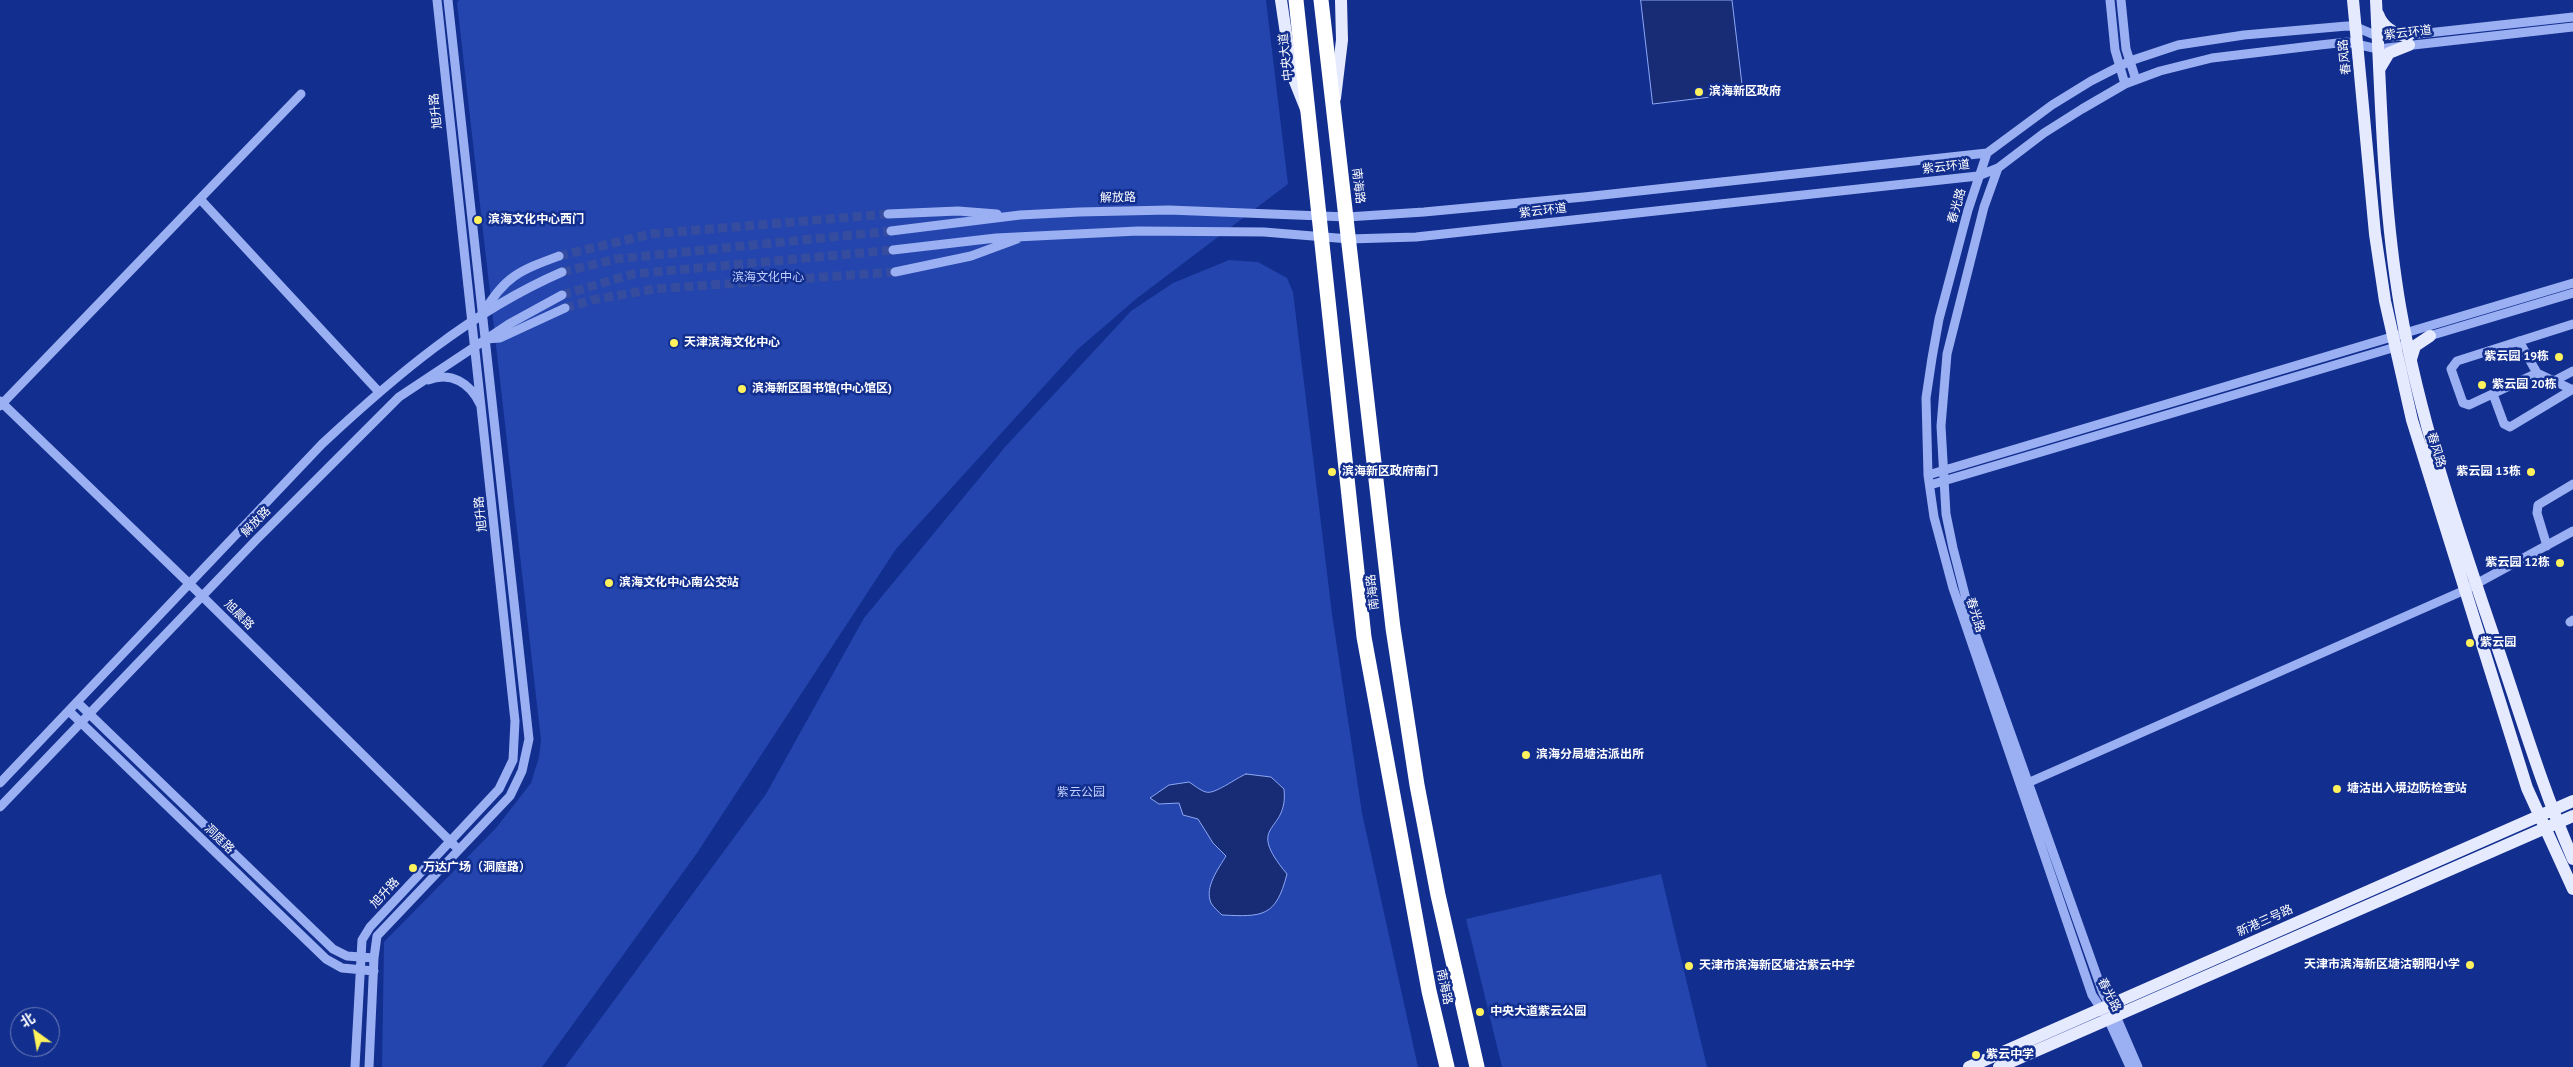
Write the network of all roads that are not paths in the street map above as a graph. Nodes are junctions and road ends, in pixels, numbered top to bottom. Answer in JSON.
{"nodes":[{"id":1,"x":436,"y":0,"type":"edge"},
{"id":2,"x":448,"y":0,"type":"edge"},
{"id":3,"x":1281,"y":0,"type":"edge"},
{"id":4,"x":1296,"y":0,"type":"edge"},
{"id":5,"x":1321,"y":0,"type":"edge"},
{"id":6,"x":1341,"y":0,"type":"edge"},
{"id":7,"x":2110,"y":0,"type":"edge"},
{"id":8,"x":2121,"y":0,"type":"edge"},
{"id":9,"x":2353,"y":0,"type":"edge"},
{"id":10,"x":2376,"y":2,"type":"edge"},
{"id":11,"x":2573,"y":17,"type":"edge"},
{"id":12,"x":2356,"y":27,"type":"junction"},
{"id":13,"x":2573,"y":27,"type":"edge"},
{"id":14,"x":2408,"y":41,"type":"junction"},
{"id":15,"x":2378,"y":42,"type":"junction"},
{"id":16,"x":2358,"y":44,"type":"junction"},
{"id":17,"x":2130,"y":61,"type":"junction"},
{"id":18,"x":2119,"y":67,"type":"junction"},
{"id":19,"x":2379,"y":73,"type":"junction"},
{"id":20,"x":2136,"y":80,"type":"junction"},
{"id":21,"x":2125,"y":84,"type":"junction"},
{"id":22,"x":301,"y":94,"type":"dead end"},
{"id":23,"x":1333,"y":108,"type":"junction"},
{"id":24,"x":1307,"y":111,"type":"junction"},
{"id":25,"x":1987,"y":154,"type":"junction"},
{"id":26,"x":1998,"y":168,"type":"junction"},
{"id":27,"x":1978,"y":176,"type":"junction"},
{"id":28,"x":200,"y":199,"type":"junction"},
{"id":29,"x":888,"y":214,"type":"tunnel mouth"},
{"id":30,"x":1020,"y":215,"type":"junction"},
{"id":31,"x":1318,"y":216,"type":"junction"},
{"id":32,"x":1346,"y":217,"type":"junction"},
{"id":33,"x":891,"y":231,"type":"tunnel mouth"},
{"id":34,"x":1025,"y":236,"type":"junction"},
{"id":35,"x":1321,"y":239,"type":"junction"},
{"id":36,"x":1349,"y":240,"type":"junction"},
{"id":37,"x":893,"y":250,"type":"tunnel mouth"},
{"id":38,"x":560,"y":256,"type":"tunnel mouth"},
{"id":39,"x":562,"y":272,"type":"tunnel mouth"},
{"id":40,"x":895,"y":272,"type":"tunnel mouth"},
{"id":41,"x":2573,"y":283,"type":"edge"},
{"id":42,"x":2573,"y":292,"type":"edge"},
{"id":43,"x":562,"y":295,"type":"tunnel mouth"},
{"id":44,"x":565,"y":308,"type":"tunnel mouth"},
{"id":45,"x":482,"y":315,"type":"junction"},
{"id":46,"x":471,"y":322,"type":"junction"},
{"id":47,"x":2573,"y":324,"type":"edge"},
{"id":48,"x":2429,"y":331,"type":"junction"},
{"id":49,"x":486,"y":339,"type":"junction"},
{"id":50,"x":2402,"y":341,"type":"junction"},
{"id":51,"x":2519,"y":341,"type":"junction"},
{"id":52,"x":474,"y":346,"type":"junction"},
{"id":53,"x":2405,"y":364,"type":"junction"},
{"id":54,"x":2573,"y":371,"type":"edge"},
{"id":55,"x":2537,"y":373,"type":"junction"},
{"id":56,"x":2554,"y":381,"type":"junction"},
{"id":57,"x":416,"y":385,"type":"junction"},
{"id":58,"x":2573,"y":390,"type":"edge"},
{"id":59,"x":379,"y":392,"type":"junction"},
{"id":60,"x":2494,"y":394,"type":"junction"},
{"id":61,"x":1,"y":403,"type":"edge"},
{"id":62,"x":482,"y":409,"type":"junction"},
{"id":63,"x":1943,"y":472,"type":"junction"},
{"id":64,"x":1928,"y":475,"type":"junction"},
{"id":65,"x":1943,"y":482,"type":"junction"},
{"id":66,"x":2573,"y":484,"type":"edge"},
{"id":67,"x":1930,"y":485,"type":"junction"},
{"id":68,"x":2573,"y":531,"type":"edge"},
{"id":69,"x":2547,"y":546,"type":"junction"},
{"id":70,"x":189,"y":583,"type":"junction"},
{"id":71,"x":2471,"y":587,"type":"junction"},
{"id":72,"x":202,"y":596,"type":"junction"},
{"id":73,"x":77,"y":702,"type":"junction"},
{"id":74,"x":69,"y":711,"type":"junction"},
{"id":75,"x":90,"y":714,"type":"junction"},
{"id":76,"x":82,"y":722,"type":"junction"},
{"id":77,"x":0,"y":782,"type":"edge"},
{"id":78,"x":2025,"y":784,"type":"junction"},
{"id":79,"x":2527,"y":788,"type":"junction"},
{"id":80,"x":2573,"y":801,"type":"edge"},
{"id":81,"x":0,"y":807,"type":"edge"},
{"id":82,"x":2573,"y":817,"type":"edge"},
{"id":83,"x":2548,"y":819,"type":"junction"},
{"id":84,"x":2508,"y":830,"type":"junction"},
{"id":85,"x":450,"y":842,"type":"junction"},
{"id":86,"x":459,"y":849,"type":"junction"},
{"id":87,"x":2566,"y":853,"type":"edge"},
{"id":88,"x":2573,"y":890,"type":"edge"},
{"id":89,"x":360,"y":958,"type":"junction"},
{"id":90,"x":374,"y":958,"type":"junction"},
{"id":91,"x":360,"y":970,"type":"junction"},
{"id":92,"x":374,"y":971,"type":"junction"},
{"id":93,"x":2108,"y":1012,"type":"junction"},
{"id":94,"x":355,"y":1067,"type":"edge"},
{"id":95,"x":369,"y":1067,"type":"edge"},
{"id":96,"x":1447,"y":1067,"type":"edge"},
{"id":97,"x":1477,"y":1067,"type":"edge"},
{"id":98,"x":1969,"y":1067,"type":"edge"},
{"id":99,"x":1999,"y":1067,"type":"edge"},
{"id":100,"x":2130,"y":1067,"type":"edge"},
{"id":101,"x":2138,"y":1067,"type":"edge"}],
"edges":[{"from":1,"to":46,"type":"street","name":"旭升路"},
{"from":2,"to":45,"type":"street","name":"旭升路"},
{"from":3,"to":24,"type":"main road"},
{"from":4,"to":24,"type":"highway","name":"中央大道"},
{"from":5,"to":23,"type":"highway"},
{"from":6,"to":23,"type":"main road"},
{"from":7,"to":18,"type":"street"},
{"from":8,"to":17,"type":"street"},
{"from":9,"to":12,"type":"main road","name":"春风路"},
{"from":10,"to":14,"type":"main road"},
{"from":10,"to":15,"type":"main road","name":"春风路"},
{"from":11,"to":14,"type":"street","name":"紫云环道"},
{"from":12,"to":15,"type":"street","name":"紫云环道"},
{"from":12,"to":16,"type":"main road","name":"春风路"},
{"from":12,"to":17,"type":"street","name":"紫云环道"},
{"from":13,"to":14,"type":"street","name":"紫云环道"},
{"from":14,"to":15,"type":"street","name":"紫云环道"},
{"from":14,"to":15,"type":"street","name":"紫云环道"},
{"from":14,"to":19,"type":"main road"},
{"from":15,"to":16,"type":"street","name":"紫云环道"},
{"from":15,"to":19,"type":"main road","name":"春风路"},
{"from":16,"to":20,"type":"street","name":"紫云环道"},
{"from":16,"to":50,"type":"main road","name":"春风路"},
{"from":17,"to":18,"type":"street","name":"紫云环道"},
{"from":17,"to":20,"type":"street"},
{"from":18,"to":21,"type":"street"},
{"from":18,"to":25,"type":"street","name":"紫云环道"},
{"from":19,"to":50,"type":"main road","name":"春风路"},
{"from":20,"to":21,"type":"street","name":"紫云环道"},
{"from":21,"to":26,"type":"street","name":"紫云环道"},
{"from":22,"to":28,"type":"street"},
{"from":23,"to":32,"type":"highway","name":"南海路"},
{"from":24,"to":31,"type":"highway","name":"南海路"},
{"from":25,"to":27,"type":"street","name":"春光路"},
{"from":25,"to":32,"type":"street","name":"紫云环道"},
{"from":26,"to":27,"type":"street","name":"紫云环道"},
{"from":26,"to":63,"type":"street","name":"春光路"},
{"from":27,"to":36,"type":"street","name":"紫云环道"},
{"from":27,"to":64,"type":"street","name":"春光路"},
{"from":28,"to":59,"type":"street"},
{"from":28,"to":61,"type":"street"},
{"from":29,"to":30,"type":"street"},
{"from":30,"to":31,"type":"street","name":"解放路"},
{"from":30,"to":33,"type":"street","name":"解放路"},
{"from":31,"to":32,"type":"street","name":"解放路"},
{"from":31,"to":35,"type":"highway","name":"南海路"},
{"from":32,"to":36,"type":"highway","name":"南海路"},
{"from":34,"to":35,"type":"street"},
{"from":34,"to":37,"type":"street"},
{"from":34,"to":40,"type":"street"},
{"from":35,"to":36,"type":"street","name":"紫云环道"},
{"from":35,"to":96,"type":"highway","name":"南海路"},
{"from":36,"to":97,"type":"highway","name":"南海路"},
{"from":38,"to":45,"type":"street"},
{"from":39,"to":45,"type":"street","name":"解放路"},
{"from":41,"to":48,"type":"street"},
{"from":42,"to":48,"type":"street"},
{"from":43,"to":49,"type":"street","name":"解放路"},
{"from":44,"to":49,"type":"street"},
{"from":45,"to":46,"type":"street","name":"解放路"},
{"from":45,"to":49,"type":"street","name":"旭升路"},
{"from":46,"to":52,"type":"street","name":"旭升路"},
{"from":46,"to":59,"type":"street","name":"解放路"},
{"from":47,"to":51,"type":"street"},
{"from":48,"to":50,"type":"street"},
{"from":48,"to":53,"type":"main road"},
{"from":49,"to":52,"type":"street","name":"解放路"},
{"from":49,"to":86,"type":"street","name":"旭升路"},
{"from":50,"to":53,"type":"main road","name":"春风路"},
{"from":50,"to":63,"type":"street"},
{"from":50,"to":65,"type":"street"},
{"from":51,"to":55,"type":"street"},
{"from":51,"to":60,"type":"street"},
{"from":52,"to":57,"type":"street","name":"解放路"},
{"from":52,"to":62,"type":"street","name":"旭升路"},
{"from":53,"to":71,"type":"main road","name":"春风路"},
{"from":54,"to":56,"type":"street"},
{"from":55,"to":56,"type":"street"},
{"from":55,"to":60,"type":"street"},
{"from":56,"to":58,"type":"street"},
{"from":57,"to":62,"type":"street"},
{"from":57,"to":72,"type":"street","name":"解放路"},
{"from":58,"to":60,"type":"street"},
{"from":59,"to":70,"type":"street","name":"解放路"},
{"from":61,"to":70,"type":"street","name":"旭晨路"},
{"from":62,"to":85,"type":"street","name":"旭升路"},
{"from":63,"to":64,"type":"street"},
{"from":63,"to":65,"type":"street","name":"春光路"},
{"from":64,"to":67,"type":"street","name":"春光路"},
{"from":65,"to":67,"type":"street"},
{"from":65,"to":78,"type":"street","name":"春光路"},
{"from":66,"to":69,"type":"street"},
{"from":67,"to":78,"type":"street","name":"春光路"},
{"from":68,"to":69,"type":"street"},
{"from":69,"to":71,"type":"street"},
{"from":70,"to":72,"type":"street","name":"旭晨路"},
{"from":70,"to":73,"type":"street","name":"解放路"},
{"from":71,"to":78,"type":"street"},
{"from":71,"to":79,"type":"main road","name":"春风路"},
{"from":71,"to":83,"type":"main road","name":"春风路"},
{"from":72,"to":75,"type":"street","name":"解放路"},
{"from":72,"to":85,"type":"street","name":"旭晨路"},
{"from":73,"to":74,"type":"street","name":"解放路"},
{"from":73,"to":75,"type":"street"},
{"from":74,"to":76,"type":"street","name":"洞庭路"},
{"from":74,"to":77,"type":"street","name":"解放路"},
{"from":75,"to":76,"type":"street","name":"解放路"},
{"from":75,"to":89,"type":"street"},
{"from":76,"to":81,"type":"street","name":"解放路"},
{"from":76,"to":91,"type":"street","name":"洞庭路"},
{"from":78,"to":93,"type":"street","name":"春光路"},
{"from":79,"to":83,"type":"main road","name":"春风路"},
{"from":79,"to":84,"type":"main road"},
{"from":80,"to":83,"type":"main road"},
{"from":82,"to":83,"type":"main road","name":"新港三号路"},
{"from":82,"to":87,"type":"main road"},
{"from":83,"to":84,"type":"main road","name":"新港三号路"},
{"from":83,"to":87,"type":"main road","name":"春风路"},
{"from":83,"to":93,"type":"main road","name":"新港三号路"},
{"from":84,"to":93,"type":"main road","name":"新港三号路"},
{"from":85,"to":86,"type":"street","name":"旭晨路"},
{"from":85,"to":89,"type":"street","name":"旭升路"},
{"from":86,"to":90,"type":"street","name":"旭升路"},
{"from":87,"to":88,"type":"main road","name":"春风路"},
{"from":89,"to":90,"type":"street"},
{"from":89,"to":91,"type":"street","name":"旭升路"},
{"from":90,"to":92,"type":"street"},
{"from":91,"to":92,"type":"street","name":"洞庭路"},
{"from":91,"to":94,"type":"street"},
{"from":92,"to":95,"type":"street"},
{"from":93,"to":98,"type":"main road","name":"新港三号路"},
{"from":93,"to":99,"type":"main road","name":"新港三号路"},
{"from":93,"to":100,"type":"street","name":"春光路"},
{"from":93,"to":101,"type":"street","name":"春光路"}]}
